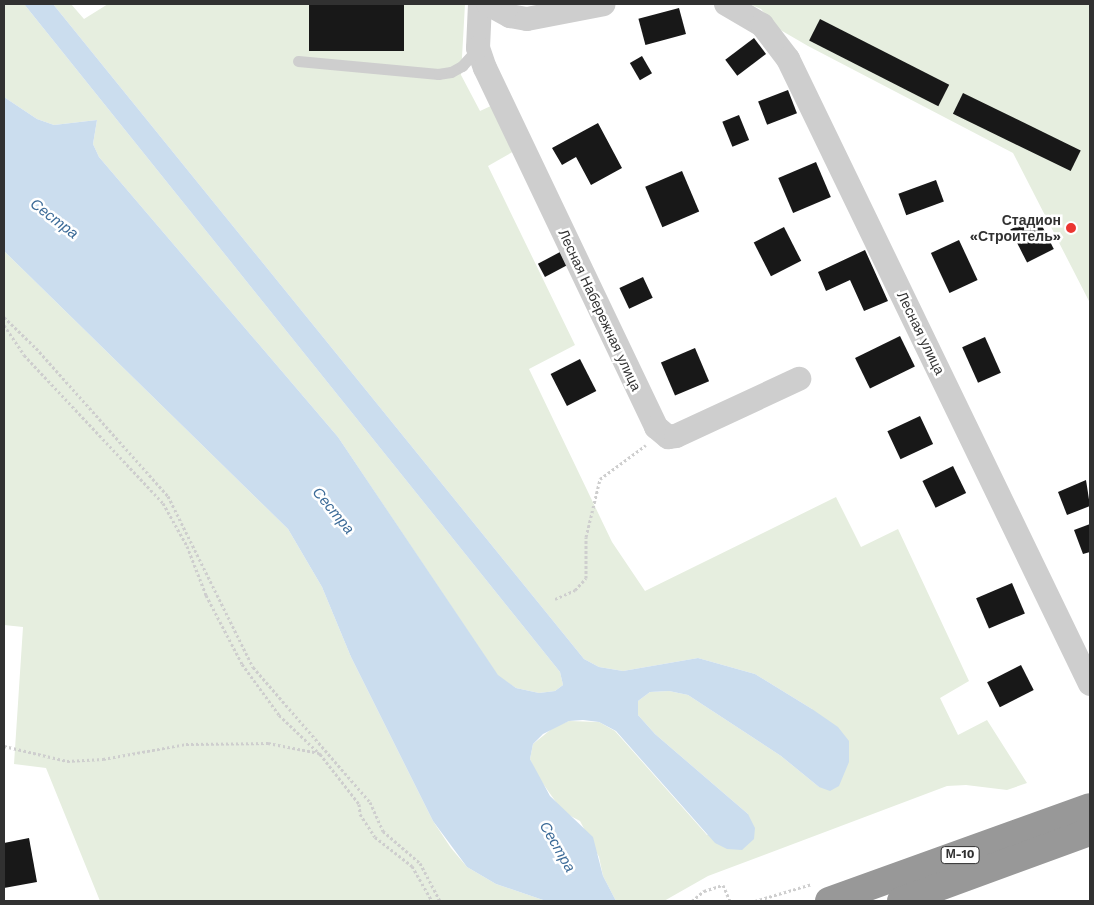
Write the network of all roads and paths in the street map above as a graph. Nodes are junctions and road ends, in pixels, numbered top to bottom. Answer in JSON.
{"nodes":[{"id":1,"x":480,"y":4,"type":"edge"},
{"id":2,"x":488,"y":4,"type":"edge"},
{"id":3,"x":604,"y":4,"type":"edge"},
{"id":4,"x":726,"y":4,"type":"edge"},
{"id":5,"x":478,"y":48,"type":"junction"},
{"id":6,"x":298,"y":61,"type":"dead end"},
{"id":7,"x":4,"y":317,"type":"edge"},
{"id":8,"x":4,"y":325,"type":"edge"},
{"id":9,"x":798,"y":379,"type":"dead end"},
{"id":10,"x":656,"y":427,"type":"junction"},
{"id":11,"x":555,"y":598,"type":"dead end"},
{"id":12,"x":1090,"y":684,"type":"edge"},
{"id":13,"x":4,"y":746,"type":"edge"},
{"id":14,"x":320,"y":754,"type":"junction"},
{"id":15,"x":1090,"y":807,"type":"edge"},
{"id":16,"x":1090,"y":832,"type":"edge"},
{"id":17,"x":432,"y":901,"type":"edge"},
{"id":18,"x":440,"y":901,"type":"edge"},
{"id":19,"x":692,"y":901,"type":"edge"},
{"id":20,"x":730,"y":901,"type":"edge"},
{"id":21,"x":829,"y":901,"type":"edge"},
{"id":22,"x":901,"y":901,"type":"edge"}],
"edges":[{"from":1,"to":5,"type":"street"},
{"from":2,"to":3,"type":"street"},
{"from":4,"to":12,"type":"street","name":"Лесная улица"},
{"from":5,"to":6,"type":"lane"},
{"from":5,"to":10,"type":"street","name":"Лесная Набережная улица"},
{"from":7,"to":18,"type":"path"},
{"from":8,"to":14,"type":"path"},
{"from":9,"to":10,"type":"street"},
{"from":10,"to":11,"type":"path"},
{"from":13,"to":14,"type":"path"},
{"from":14,"to":17,"type":"path"},
{"from":15,"to":21,"type":"highway","number":"М-10"},
{"from":16,"to":22,"type":"highway","number":"М-10"},
{"from":19,"to":20,"type":"path"}]}
